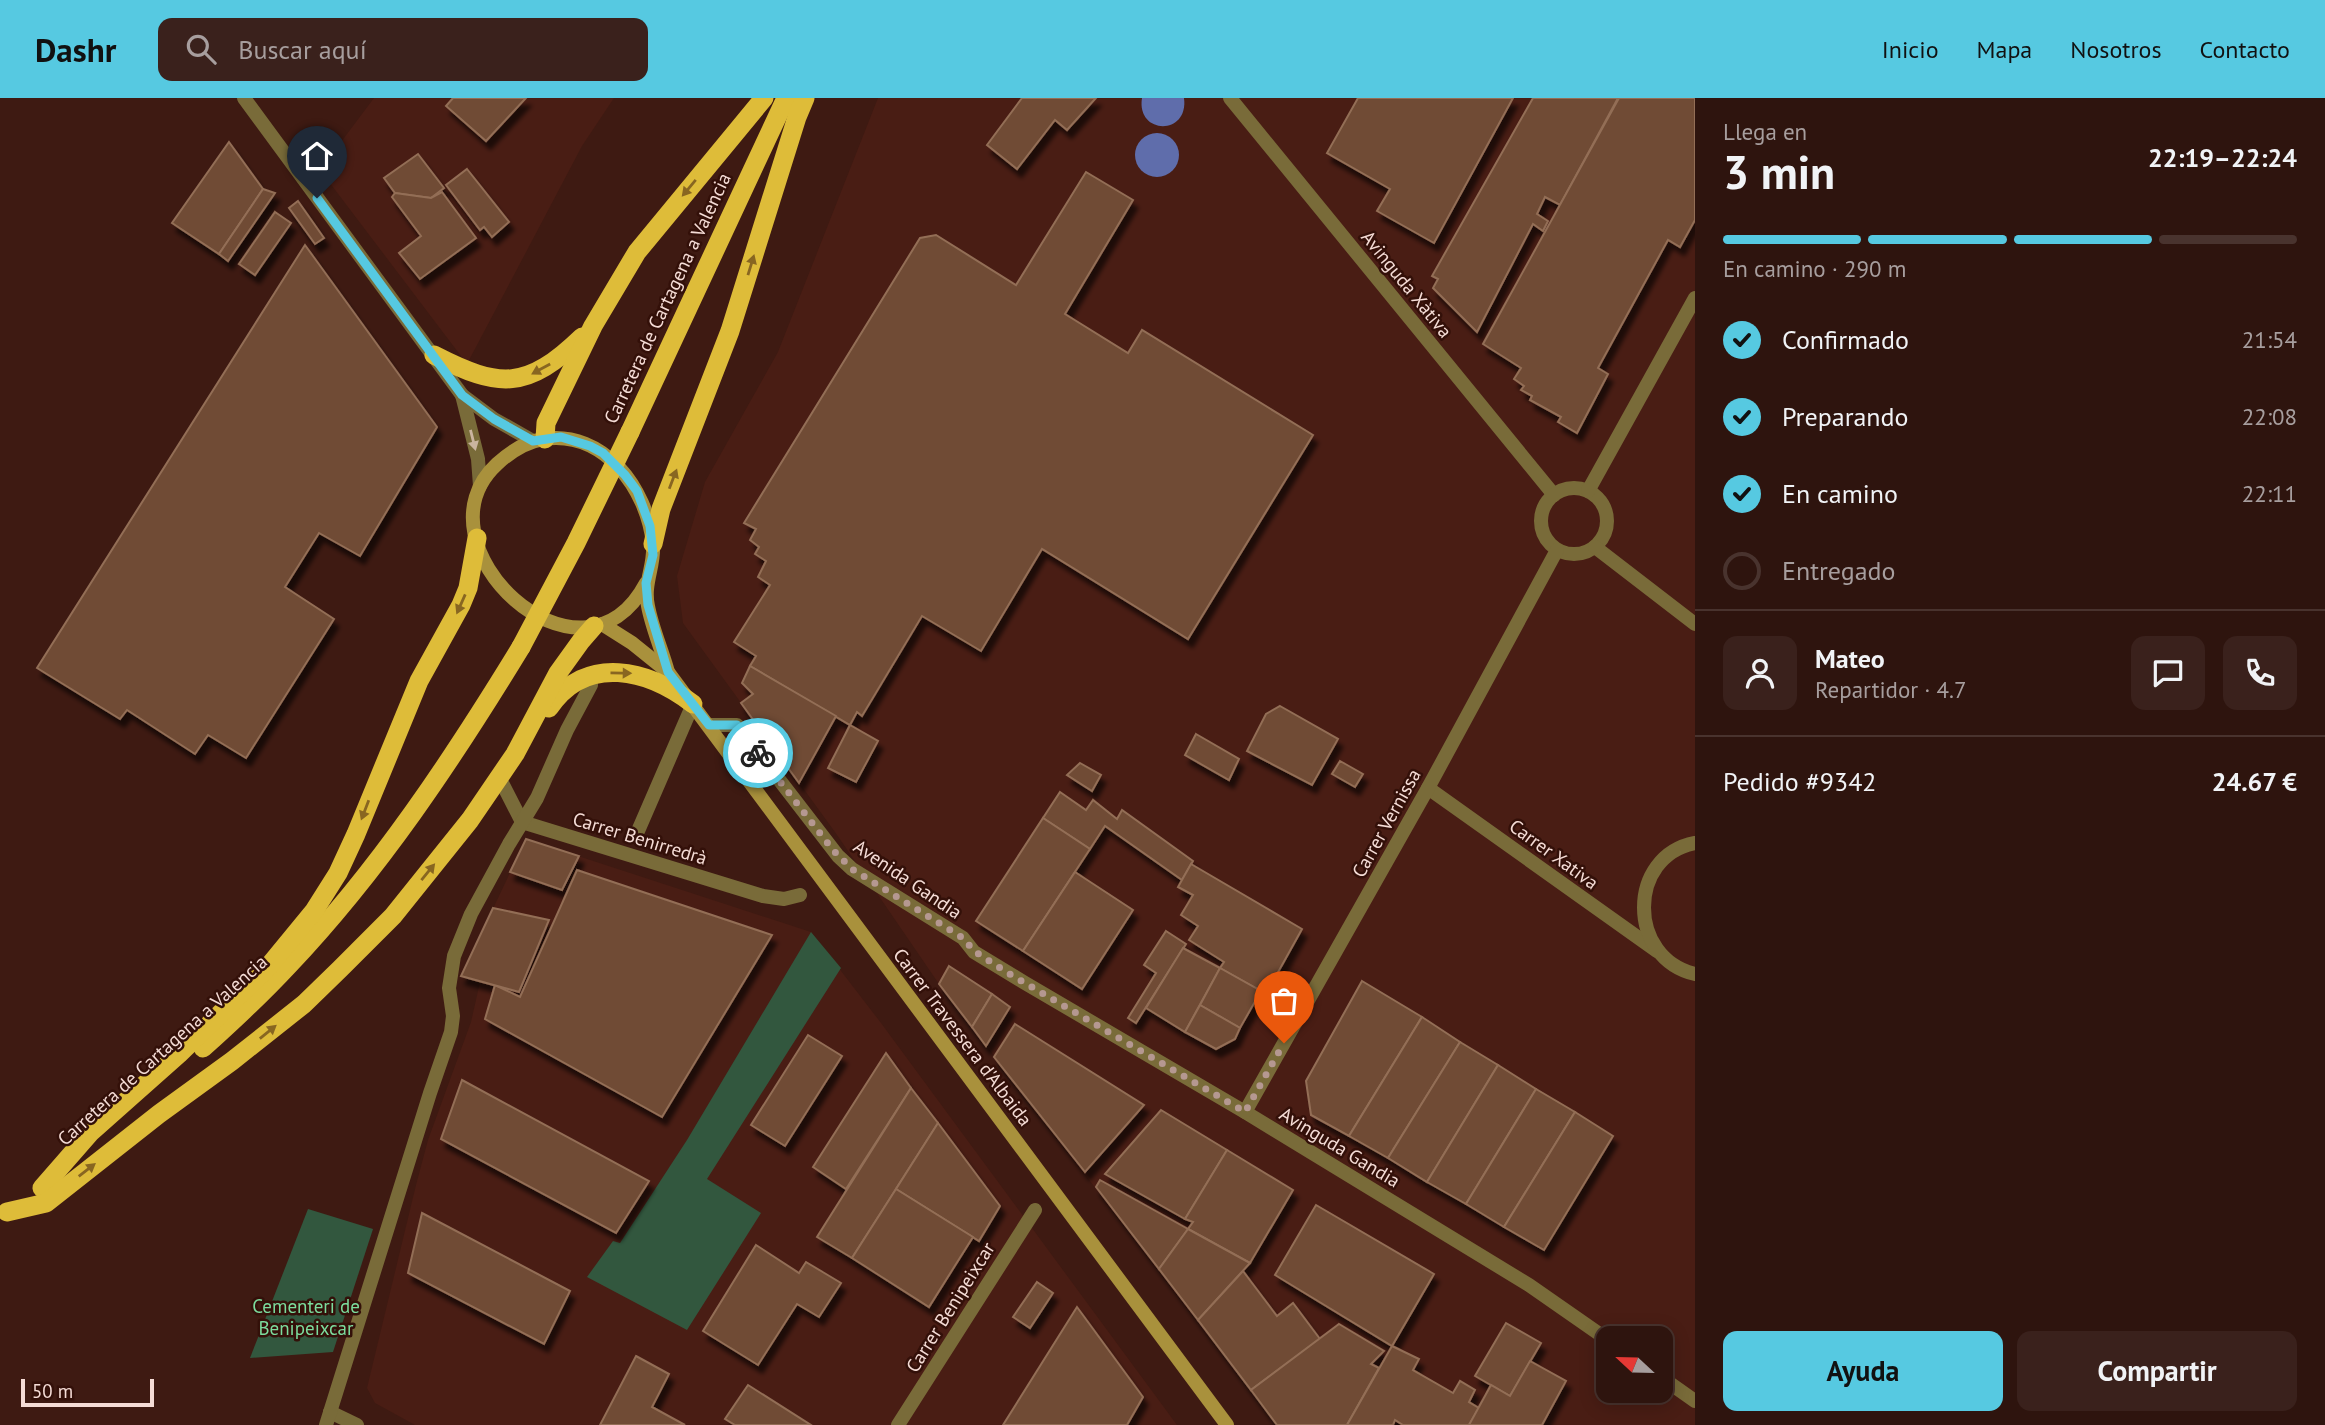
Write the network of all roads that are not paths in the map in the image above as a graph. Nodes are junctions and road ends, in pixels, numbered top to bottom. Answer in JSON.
{"nodes":[{"id":1,"x":244,"y":98,"type":"edge"},
{"id":2,"x":764,"y":98,"type":"edge"},
{"id":3,"x":786,"y":98,"type":"edge"},
{"id":4,"x":806,"y":98,"type":"edge"},
{"id":5,"x":1230,"y":98,"type":"edge"},
{"id":6,"x":1695,"y":298,"type":"edge"},
{"id":7,"x":593,"y":326,"type":"junction"},
{"id":8,"x":434,"y":355,"type":"junction"},
{"id":9,"x":462,"y":395,"type":"junction"},
{"id":10,"x":539,"y":440,"type":"junction"},
{"id":11,"x":480,"y":486,"type":"junction"},
{"id":12,"x":1588,"y":491,"type":"junction"},
{"id":13,"x":1554,"y":495,"type":"junction"},
{"id":14,"x":477,"y":538,"type":"junction"},
{"id":15,"x":653,"y":544,"type":"junction"},
{"id":16,"x":1595,"y":547,"type":"junction"},
{"id":17,"x":1557,"y":550,"type":"junction"},
{"id":18,"x":646,"y":583,"type":"junction"},
{"id":19,"x":1695,"y":624,"type":"edge"},
{"id":20,"x":598,"y":625,"type":"junction"},
{"id":21,"x":668,"y":672,"type":"junction"},
{"id":22,"x":591,"y":685,"type":"dead end"},
{"id":23,"x":693,"y":705,"type":"junction"},
{"id":24,"x":709,"y":725,"type":"junction"},
{"id":25,"x":515,"y":754,"type":"junction"},
{"id":26,"x":499,"y":778,"type":"junction"},
{"id":27,"x":1428,"y":788,"type":"junction"},
{"id":28,"x":523,"y":822,"type":"junction"},
{"id":29,"x":638,"y":831,"type":"dead end"},
{"id":30,"x":1693,"y":842,"type":"edge"},
{"id":31,"x":800,"y":895,"type":"dead end"},
{"id":32,"x":974,"y":951,"type":"joint"},
{"id":33,"x":1657,"y":951,"type":"junction"},
{"id":34,"x":1695,"y":974,"type":"edge"},
{"id":35,"x":1245,"y":1112,"type":"junction"},
{"id":36,"x":41,"y":1188,"type":"junction"},
{"id":37,"x":1035,"y":1210,"type":"dead end"},
{"id":38,"x":3,"y":1214,"type":"edge"},
{"id":39,"x":1596,"y":1332,"type":"edge"},
{"id":40,"x":1673,"y":1385,"type":"edge"},
{"id":41,"x":1695,"y":1401,"type":"edge"},
{"id":42,"x":328,"y":1418,"type":"edge"},
{"id":43,"x":357,"y":1425,"type":"edge"},
{"id":44,"x":898,"y":1425,"type":"edge"},
{"id":45,"x":1227,"y":1425,"type":"edge"}],
"edges":[{"from":1,"to":8,"type":"street"},
{"from":2,"to":7,"type":"highway","one_way":true},
{"from":3,"to":36,"type":"highway","name":"Carretera de Cartagena a Valencia","bridge":true},
{"from":15,"to":4,"type":"highway","one_way":true},
{"from":5,"to":13,"type":"street","name":"Avinguda Xàtiva"},
{"from":6,"to":12,"type":"street"},
{"from":7,"to":8,"type":"highway","one_way":true},
{"from":7,"to":10,"type":"highway"},
{"from":8,"to":9,"type":"street"},
{"from":9,"to":10,"type":"street"},
{"from":9,"to":11,"type":"street","one_way":true},
{"from":10,"to":11,"type":"main road"},
{"from":10,"to":15,"type":"main road"},
{"from":11,"to":14,"type":"main road"},
{"from":12,"to":13,"type":"street"},
{"from":12,"to":16,"type":"street"},
{"from":13,"to":17,"type":"street"},
{"from":14,"to":20,"type":"main road"},
{"from":14,"to":36,"type":"highway","one_way":true},
{"from":15,"to":18,"type":"main road"},
{"from":16,"to":17,"type":"street"},
{"from":16,"to":19,"type":"street"},
{"from":17,"to":27,"type":"street","name":"Carrer Vernissa"},
{"from":18,"to":20,"type":"main road"},
{"from":18,"to":21,"type":"main road","name":"Carrer Travessera d'Albaida"},
{"from":20,"to":21,"type":"main road","name":"Carrer Travessera d'Albaida"},
{"from":20,"to":25,"type":"highway"},
{"from":21,"to":23,"type":"main road","name":"Carrer Travessera d'Albaida"},
{"from":22,"to":28,"type":"street"},
{"from":23,"to":24,"type":"main road","name":"Carrer Travessera d'Albaida"},
{"from":25,"to":23,"type":"highway","one_way":true},
{"from":23,"to":29,"type":"street"},
{"from":24,"to":32,"type":"street","name":"Avenida Gandia"},
{"from":24,"to":45,"type":"main road","name":"Carrer Travessera d'Albaida"},
{"from":25,"to":26,"type":"highway"},
{"from":26,"to":28,"type":"street"},
{"from":38,"to":26,"type":"highway","one_way":true},
{"from":27,"to":33,"type":"street","name":"Carrer Xativa"},
{"from":27,"to":35,"type":"street","name":"Carrer Vernissa"},
{"from":28,"to":31,"type":"street","name":"Carrer Benirredrà"},
{"from":28,"to":42,"type":"street"},
{"from":30,"to":33,"type":"street"},
{"from":32,"to":35,"type":"street","name":"Avinguda Gandia"},
{"from":33,"to":34,"type":"street","name":"Carrer Xativa"},
{"from":35,"to":39,"type":"street","name":"Avinguda Gandia"},
{"from":36,"to":38,"type":"highway","name":"Carretera de Cartagena a Valencia"},
{"from":37,"to":44,"type":"street","name":"Carrer Benipeixcar"},
{"from":40,"to":41,"type":"street"},
{"from":42,"to":43,"type":"street"}]}
